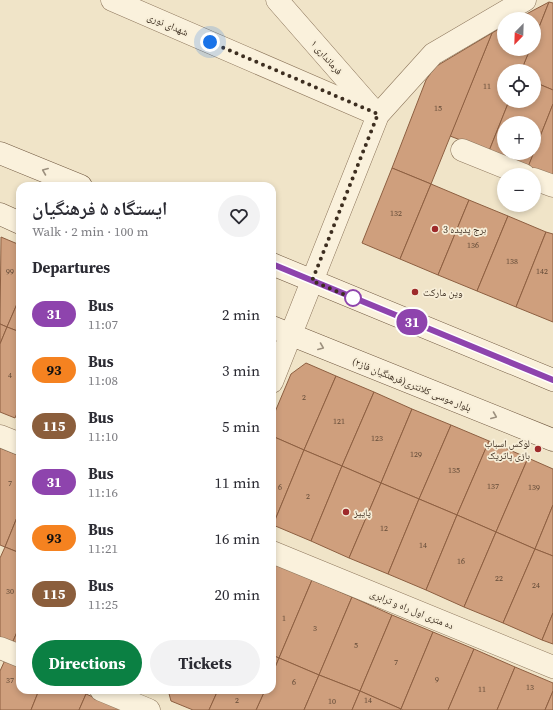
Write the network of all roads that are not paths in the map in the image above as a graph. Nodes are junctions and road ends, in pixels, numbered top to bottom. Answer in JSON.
{"nodes":[{"id":1,"x":112,"y":0,"type":"edge"},
{"id":2,"x":277,"y":0,"type":"edge"},
{"id":3,"x":525,"y":0,"type":"edge"},
{"id":4,"x":378,"y":114,"type":"junction"},
{"id":5,"x":462,"y":150,"type":"dead end"},
{"id":6,"x":0,"y":152,"type":"edge"},
{"id":7,"x":507,"y":168,"type":"edge"},
{"id":8,"x":71,"y":182,"type":"edge"},
{"id":9,"x":541,"y":182,"type":"edge"},
{"id":10,"x":553,"y":186,"type":"edge"},
{"id":11,"x":0,"y":214,"type":"edge"},
{"id":12,"x":16,"y":221,"type":"edge"},
{"id":13,"x":276,"y":266,"type":"edge"},
{"id":14,"x":312,"y":281,"type":"junction"},
{"id":15,"x":282,"y":331,"type":"edge"},
{"id":16,"x":276,"y":362,"type":"edge"},
{"id":17,"x":553,"y":380,"type":"edge"},
{"id":18,"x":0,"y":436,"type":"edge"},
{"id":19,"x":553,"y":440,"type":"edge"},
{"id":20,"x":16,"y":442,"type":"edge"},
{"id":21,"x":276,"y":554,"type":"edge"},
{"id":22,"x":0,"y":648,"type":"edge"},
{"id":23,"x":16,"y":654,"type":"edge"},
{"id":24,"x":553,"y":667,"type":"edge"},
{"id":25,"x":112,"y":694,"type":"edge"},
{"id":26,"x":141,"y":704,"type":"edge"}],
"edges":[{"from":1,"to":4,"type":"street","name":"شهدای نوری"},
{"from":2,"to":4,"type":"street","name":"فرمانداری ۱"},
{"from":3,"to":4,"type":"street"},
{"from":4,"to":14,"type":"street"},
{"from":5,"to":7,"type":"street"},
{"from":8,"to":6,"type":"street","one_way":true},
{"from":9,"to":10,"type":"street"},
{"from":11,"to":12,"type":"street"},
{"from":13,"to":14,"type":"street"},
{"from":14,"to":15,"type":"street"},
{"from":14,"to":17,"type":"street"},
{"from":15,"to":16,"type":"street"},
{"from":15,"to":19,"type":"street","name":"بلوار موسی کلانتری(فرهنگیان فاز۲)","one_way":true},
{"from":18,"to":20,"type":"street"},
{"from":21,"to":24,"type":"street","name":"ده متری اول راه و ترابری"},
{"from":22,"to":23,"type":"street"},
{"from":25,"to":26,"type":"street"}]}
